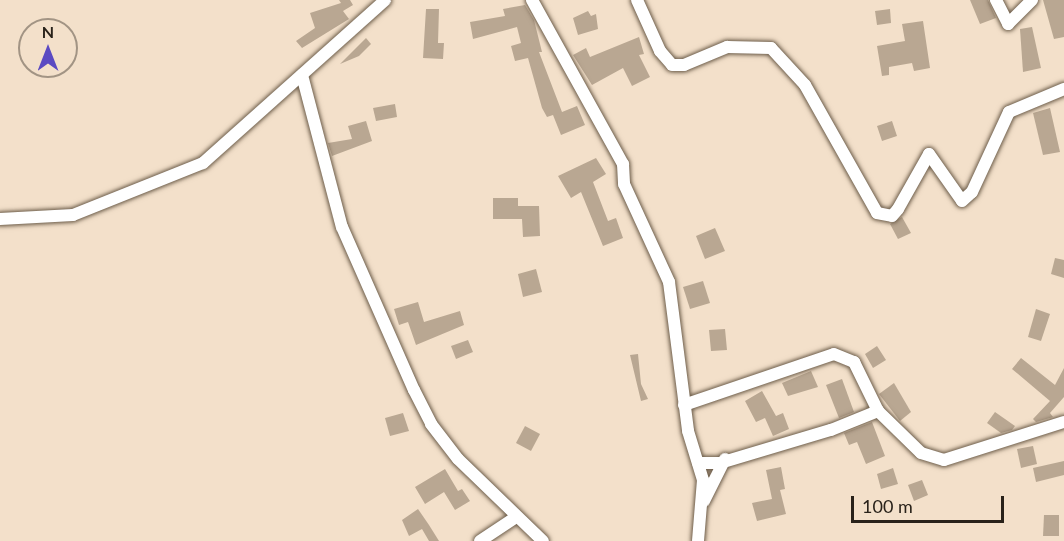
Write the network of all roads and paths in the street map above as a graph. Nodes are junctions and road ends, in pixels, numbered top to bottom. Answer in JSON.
{"nodes":[{"id":1,"x":385,"y":0,"type":"edge"},
{"id":2,"x":532,"y":0,"type":"edge"},
{"id":3,"x":637,"y":0,"type":"edge"},
{"id":4,"x":996,"y":0,"type":"edge"},
{"id":5,"x":1032,"y":0,"type":"edge"},
{"id":6,"x":302,"y":75,"type":"junction"},
{"id":7,"x":1064,"y":89,"type":"edge"},
{"id":8,"x":0,"y":219,"type":"edge"},
{"id":9,"x":684,"y":405,"type":"junction"},
{"id":10,"x":878,"y":411,"type":"junction"},
{"id":11,"x":1064,"y":422,"type":"edge"},
{"id":12,"x":725,"y":459,"type":"junction"},
{"id":13,"x":698,"y":463,"type":"junction"},
{"id":14,"x":700,"y":509,"type":"junction"},
{"id":15,"x":516,"y":517,"type":"junction"},
{"id":16,"x":480,"y":541,"type":"edge"},
{"id":17,"x":543,"y":541,"type":"edge"},
{"id":18,"x":698,"y":541,"type":"edge"}],
"edges":[{"from":1,"to":6,"type":"street"},
{"from":2,"to":9,"type":"street"},
{"from":3,"to":7,"type":"street"},
{"from":4,"to":5,"type":"street"},
{"from":6,"to":8,"type":"street"},
{"from":6,"to":15,"type":"street"},
{"from":9,"to":10,"type":"street"},
{"from":9,"to":13,"type":"street"},
{"from":10,"to":11,"type":"street"},
{"from":10,"to":12,"type":"street"},
{"from":12,"to":13,"type":"street"},
{"from":12,"to":14,"type":"street"},
{"from":13,"to":14,"type":"street"},
{"from":14,"to":18,"type":"street"},
{"from":15,"to":16,"type":"street"},
{"from":15,"to":17,"type":"street"}]}
